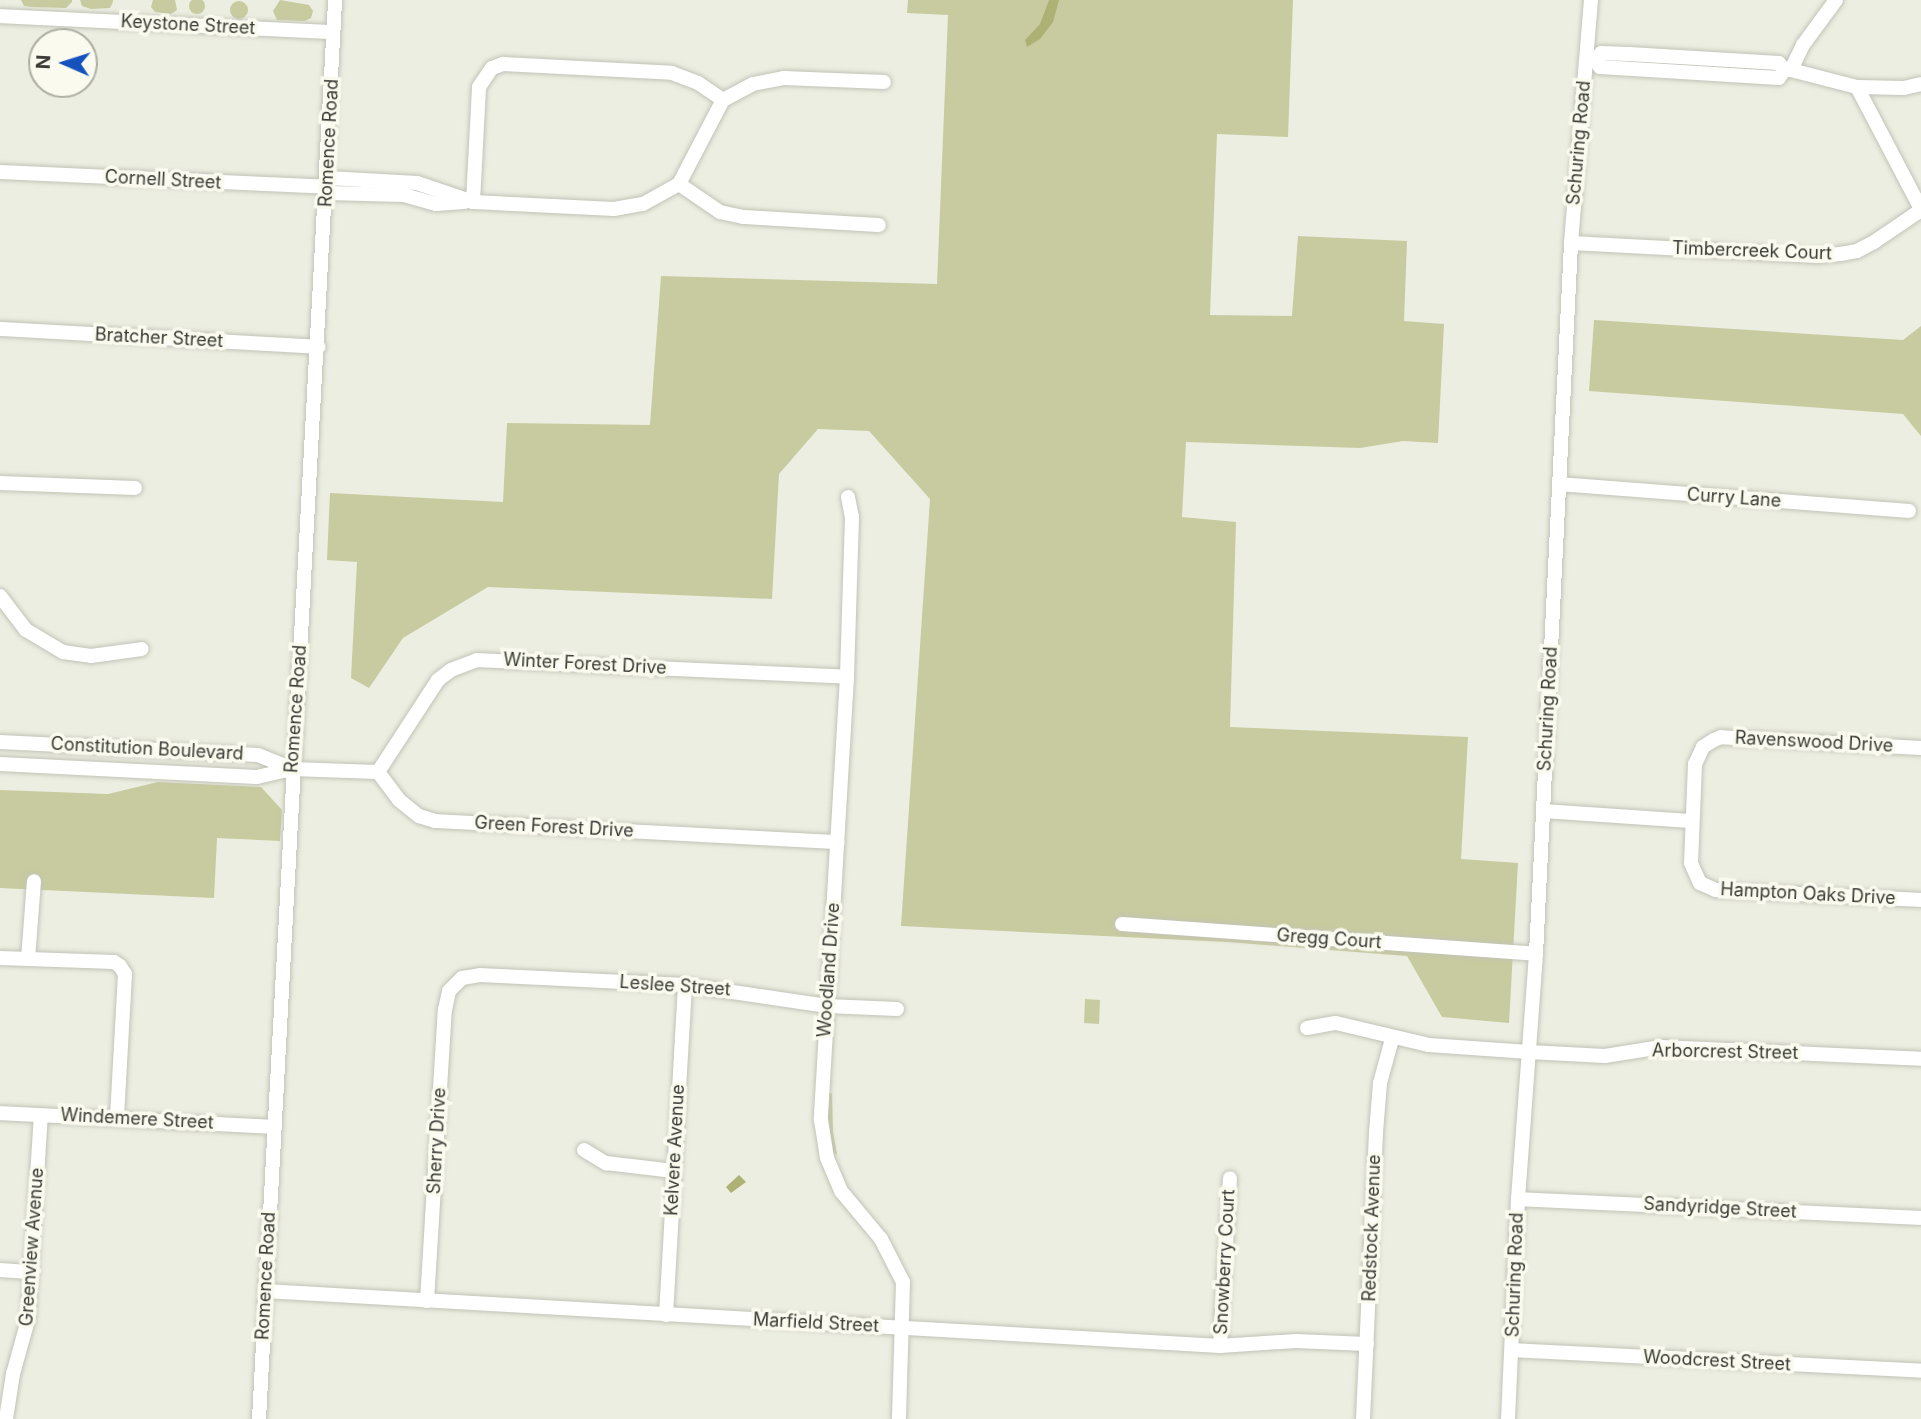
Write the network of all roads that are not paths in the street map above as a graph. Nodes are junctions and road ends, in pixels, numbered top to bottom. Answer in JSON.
{"nodes":[{"id":1,"x":335,"y":0,"type":"edge"},
{"id":2,"x":1591,"y":0,"type":"edge"},
{"id":3,"x":1836,"y":0,"type":"edge"},
{"id":4,"x":0,"y":16,"type":"edge"},
{"id":5,"x":334,"y":32,"type":"junction"},
{"id":6,"x":1591,"y":61,"type":"junction"},
{"id":7,"x":1787,"y":70,"type":"junction"},
{"id":8,"x":884,"y":82,"type":"dead end"},
{"id":9,"x":1921,"y":84,"type":"edge"},
{"id":10,"x":1857,"y":88,"type":"junction"},
{"id":11,"x":723,"y":100,"type":"junction"},
{"id":12,"x":0,"y":172,"type":"edge"},
{"id":13,"x":678,"y":184,"type":"junction"},
{"id":14,"x":327,"y":186,"type":"junction"},
{"id":15,"x":473,"y":202,"type":"junction"},
{"id":16,"x":1921,"y":210,"type":"edge"},
{"id":17,"x":879,"y":225,"type":"dead end"},
{"id":18,"x":1571,"y":243,"type":"junction"},
{"id":19,"x":0,"y":328,"type":"edge"},
{"id":20,"x":318,"y":347,"type":"junction"},
{"id":21,"x":0,"y":483,"type":"edge"},
{"id":22,"x":1559,"y":484,"type":"junction"},
{"id":23,"x":135,"y":488,"type":"dead end"},
{"id":24,"x":848,"y":497,"type":"dead end"},
{"id":25,"x":1909,"y":511,"type":"dead end"},
{"id":26,"x":0,"y":596,"type":"edge"},
{"id":27,"x":142,"y":649,"type":"dead end"},
{"id":28,"x":846,"y":677,"type":"junction"},
{"id":29,"x":0,"y":742,"type":"edge"},
{"id":30,"x":1921,"y":747,"type":"edge"},
{"id":31,"x":0,"y":764,"type":"edge"},
{"id":32,"x":292,"y":769,"type":"junction"},
{"id":33,"x":378,"y":772,"type":"junction"},
{"id":34,"x":1542,"y":811,"type":"junction"},
{"id":35,"x":1691,"y":821,"type":"junction"},
{"id":36,"x":837,"y":842,"type":"junction"},
{"id":37,"x":34,"y":881,"type":"dead end"},
{"id":38,"x":1921,"y":900,"type":"edge"},
{"id":39,"x":1122,"y":924,"type":"dead end"},
{"id":40,"x":1536,"y":954,"type":"junction"},
{"id":41,"x":0,"y":958,"type":"edge"},
{"id":42,"x":28,"y":959,"type":"junction"},
{"id":43,"x":455,"y":983,"type":"joint"},
{"id":44,"x":685,"y":985,"type":"junction"},
{"id":45,"x":827,"y":1006,"type":"junction"},
{"id":46,"x":897,"y":1009,"type":"dead end"},
{"id":47,"x":1307,"y":1028,"type":"dead end"},
{"id":48,"x":1392,"y":1039,"type":"junction"},
{"id":49,"x":1529,"y":1052,"type":"junction"},
{"id":50,"x":1921,"y":1059,"type":"edge"},
{"id":51,"x":0,"y":1113,"type":"edge"},
{"id":52,"x":41,"y":1115,"type":"junction"},
{"id":53,"x":117,"y":1118,"type":"junction"},
{"id":54,"x":274,"y":1126,"type":"junction"},
{"id":55,"x":584,"y":1150,"type":"dead end"},
{"id":56,"x":674,"y":1171,"type":"junction"},
{"id":57,"x":1230,"y":1178,"type":"dead end"},
{"id":58,"x":1518,"y":1199,"type":"junction"},
{"id":59,"x":1921,"y":1218,"type":"edge"},
{"id":60,"x":0,"y":1270,"type":"edge"},
{"id":61,"x":32,"y":1272,"type":"junction"},
{"id":62,"x":265,"y":1291,"type":"junction"},
{"id":63,"x":427,"y":1301,"type":"junction"},
{"id":64,"x":666,"y":1315,"type":"junction"},
{"id":65,"x":904,"y":1328,"type":"junction"},
{"id":66,"x":1367,"y":1344,"type":"junction"},
{"id":67,"x":1220,"y":1346,"type":"junction"},
{"id":68,"x":1512,"y":1350,"type":"junction"},
{"id":69,"x":1921,"y":1371,"type":"edge"},
{"id":70,"x":6,"y":1419,"type":"edge"},
{"id":71,"x":259,"y":1419,"type":"edge"},
{"id":72,"x":899,"y":1419,"type":"edge"},
{"id":73,"x":1363,"y":1419,"type":"edge"},
{"id":74,"x":1508,"y":1419,"type":"edge"}],
"edges":[{"from":1,"to":5,"type":"street","name":"Romence Road"},
{"from":2,"to":6,"type":"street","name":"Schuring Road"},
{"from":3,"to":7,"type":"street"},
{"from":4,"to":5,"type":"street","name":"Keystone Street"},
{"from":5,"to":14,"type":"street","name":"Romence Road"},
{"from":6,"to":7,"type":"street"},
{"from":6,"to":18,"type":"street","name":"Schuring Road"},
{"from":7,"to":10,"type":"street"},
{"from":8,"to":11,"type":"street"},
{"from":9,"to":10,"type":"street"},
{"from":10,"to":16,"type":"street"},
{"from":11,"to":13,"type":"street"},
{"from":11,"to":15,"type":"street"},
{"from":12,"to":14,"type":"street","name":"Cornell Street"},
{"from":13,"to":15,"type":"street","name":"Cornell Street"},
{"from":13,"to":17,"type":"street"},
{"from":14,"to":15,"type":"street","name":"Cornell Street"},
{"from":14,"to":20,"type":"street","name":"Romence Road"},
{"from":16,"to":18,"type":"street","name":"Timbercreek Court"},
{"from":18,"to":22,"type":"street","name":"Schuring Road"},
{"from":19,"to":20,"type":"street","name":"Bratcher Street"},
{"from":20,"to":32,"type":"street","name":"Romence Road"},
{"from":21,"to":23,"type":"street"},
{"from":22,"to":25,"type":"street","name":"Curry Lane"},
{"from":22,"to":34,"type":"street","name":"Schuring Road"},
{"from":24,"to":28,"type":"street","name":"Woodland Drive"},
{"from":26,"to":27,"type":"street"},
{"from":28,"to":33,"type":"street","name":"Winter Forest Drive"},
{"from":28,"to":36,"type":"street","name":"Woodland Drive"},
{"from":29,"to":32,"type":"street","name":"Constitution Boulevard"},
{"from":30,"to":35,"type":"street","name":"Ravenswood Drive"},
{"from":31,"to":32,"type":"street","name":"Constitution Boulevard"},
{"from":32,"to":33,"type":"street"},
{"from":32,"to":54,"type":"street","name":"Romence Road"},
{"from":33,"to":36,"type":"street","name":"Green Forest Drive"},
{"from":34,"to":35,"type":"street"},
{"from":34,"to":40,"type":"street","name":"Schuring Road"},
{"from":35,"to":38,"type":"street","name":"Hampton Oaks Drive"},
{"from":36,"to":45,"type":"street","name":"Woodland Drive"},
{"from":37,"to":42,"type":"street"},
{"from":39,"to":40,"type":"street","name":"Gregg Court"},
{"from":40,"to":49,"type":"street","name":"Schuring Road"},
{"from":41,"to":42,"type":"street"},
{"from":42,"to":53,"type":"street"},
{"from":43,"to":44,"type":"street","name":"Leslee Street"},
{"from":43,"to":63,"type":"street","name":"Sherry Drive"},
{"from":44,"to":45,"type":"street","name":"Leslee Street"},
{"from":44,"to":56,"type":"street","name":"Kelvere Avenue"},
{"from":45,"to":46,"type":"street","name":"Leslee Street"},
{"from":45,"to":65,"type":"street","name":"Woodland Drive"},
{"from":47,"to":48,"type":"street","name":"Arborcrest Street"},
{"from":48,"to":49,"type":"street","name":"Arborcrest Street"},
{"from":48,"to":66,"type":"street","name":"Redstock Avenue"},
{"from":49,"to":50,"type":"street","name":"Arborcrest Street"},
{"from":49,"to":58,"type":"street","name":"Schuring Road"},
{"from":51,"to":52,"type":"street","name":"Windemere Street"},
{"from":52,"to":53,"type":"street","name":"Windemere Street"},
{"from":52,"to":61,"type":"street","name":"Greenview Avenue"},
{"from":53,"to":54,"type":"street","name":"Windemere Street"},
{"from":54,"to":62,"type":"street","name":"Romence Road"},
{"from":55,"to":56,"type":"street"},
{"from":56,"to":64,"type":"street","name":"Kelvere Avenue"},
{"from":57,"to":67,"type":"street","name":"Snowberry Court"},
{"from":58,"to":59,"type":"street","name":"Sandyridge Street"},
{"from":58,"to":68,"type":"street","name":"Schuring Road"},
{"from":60,"to":61,"type":"street"},
{"from":61,"to":70,"type":"street","name":"Greenview Avenue"},
{"from":62,"to":63,"type":"street","name":"Marfield Street"},
{"from":62,"to":71,"type":"street","name":"Romence Road"},
{"from":63,"to":64,"type":"street","name":"Marfield Street"},
{"from":64,"to":65,"type":"street","name":"Marfield Street"},
{"from":65,"to":67,"type":"street","name":"Marfield Street"},
{"from":65,"to":72,"type":"street","name":"Woodland Drive"},
{"from":66,"to":67,"type":"street","name":"Marfield Street"},
{"from":66,"to":73,"type":"street","name":"Redstock Avenue"},
{"from":68,"to":69,"type":"street","name":"Woodcrest Street"},
{"from":68,"to":74,"type":"street","name":"Schuring Road"}]}
